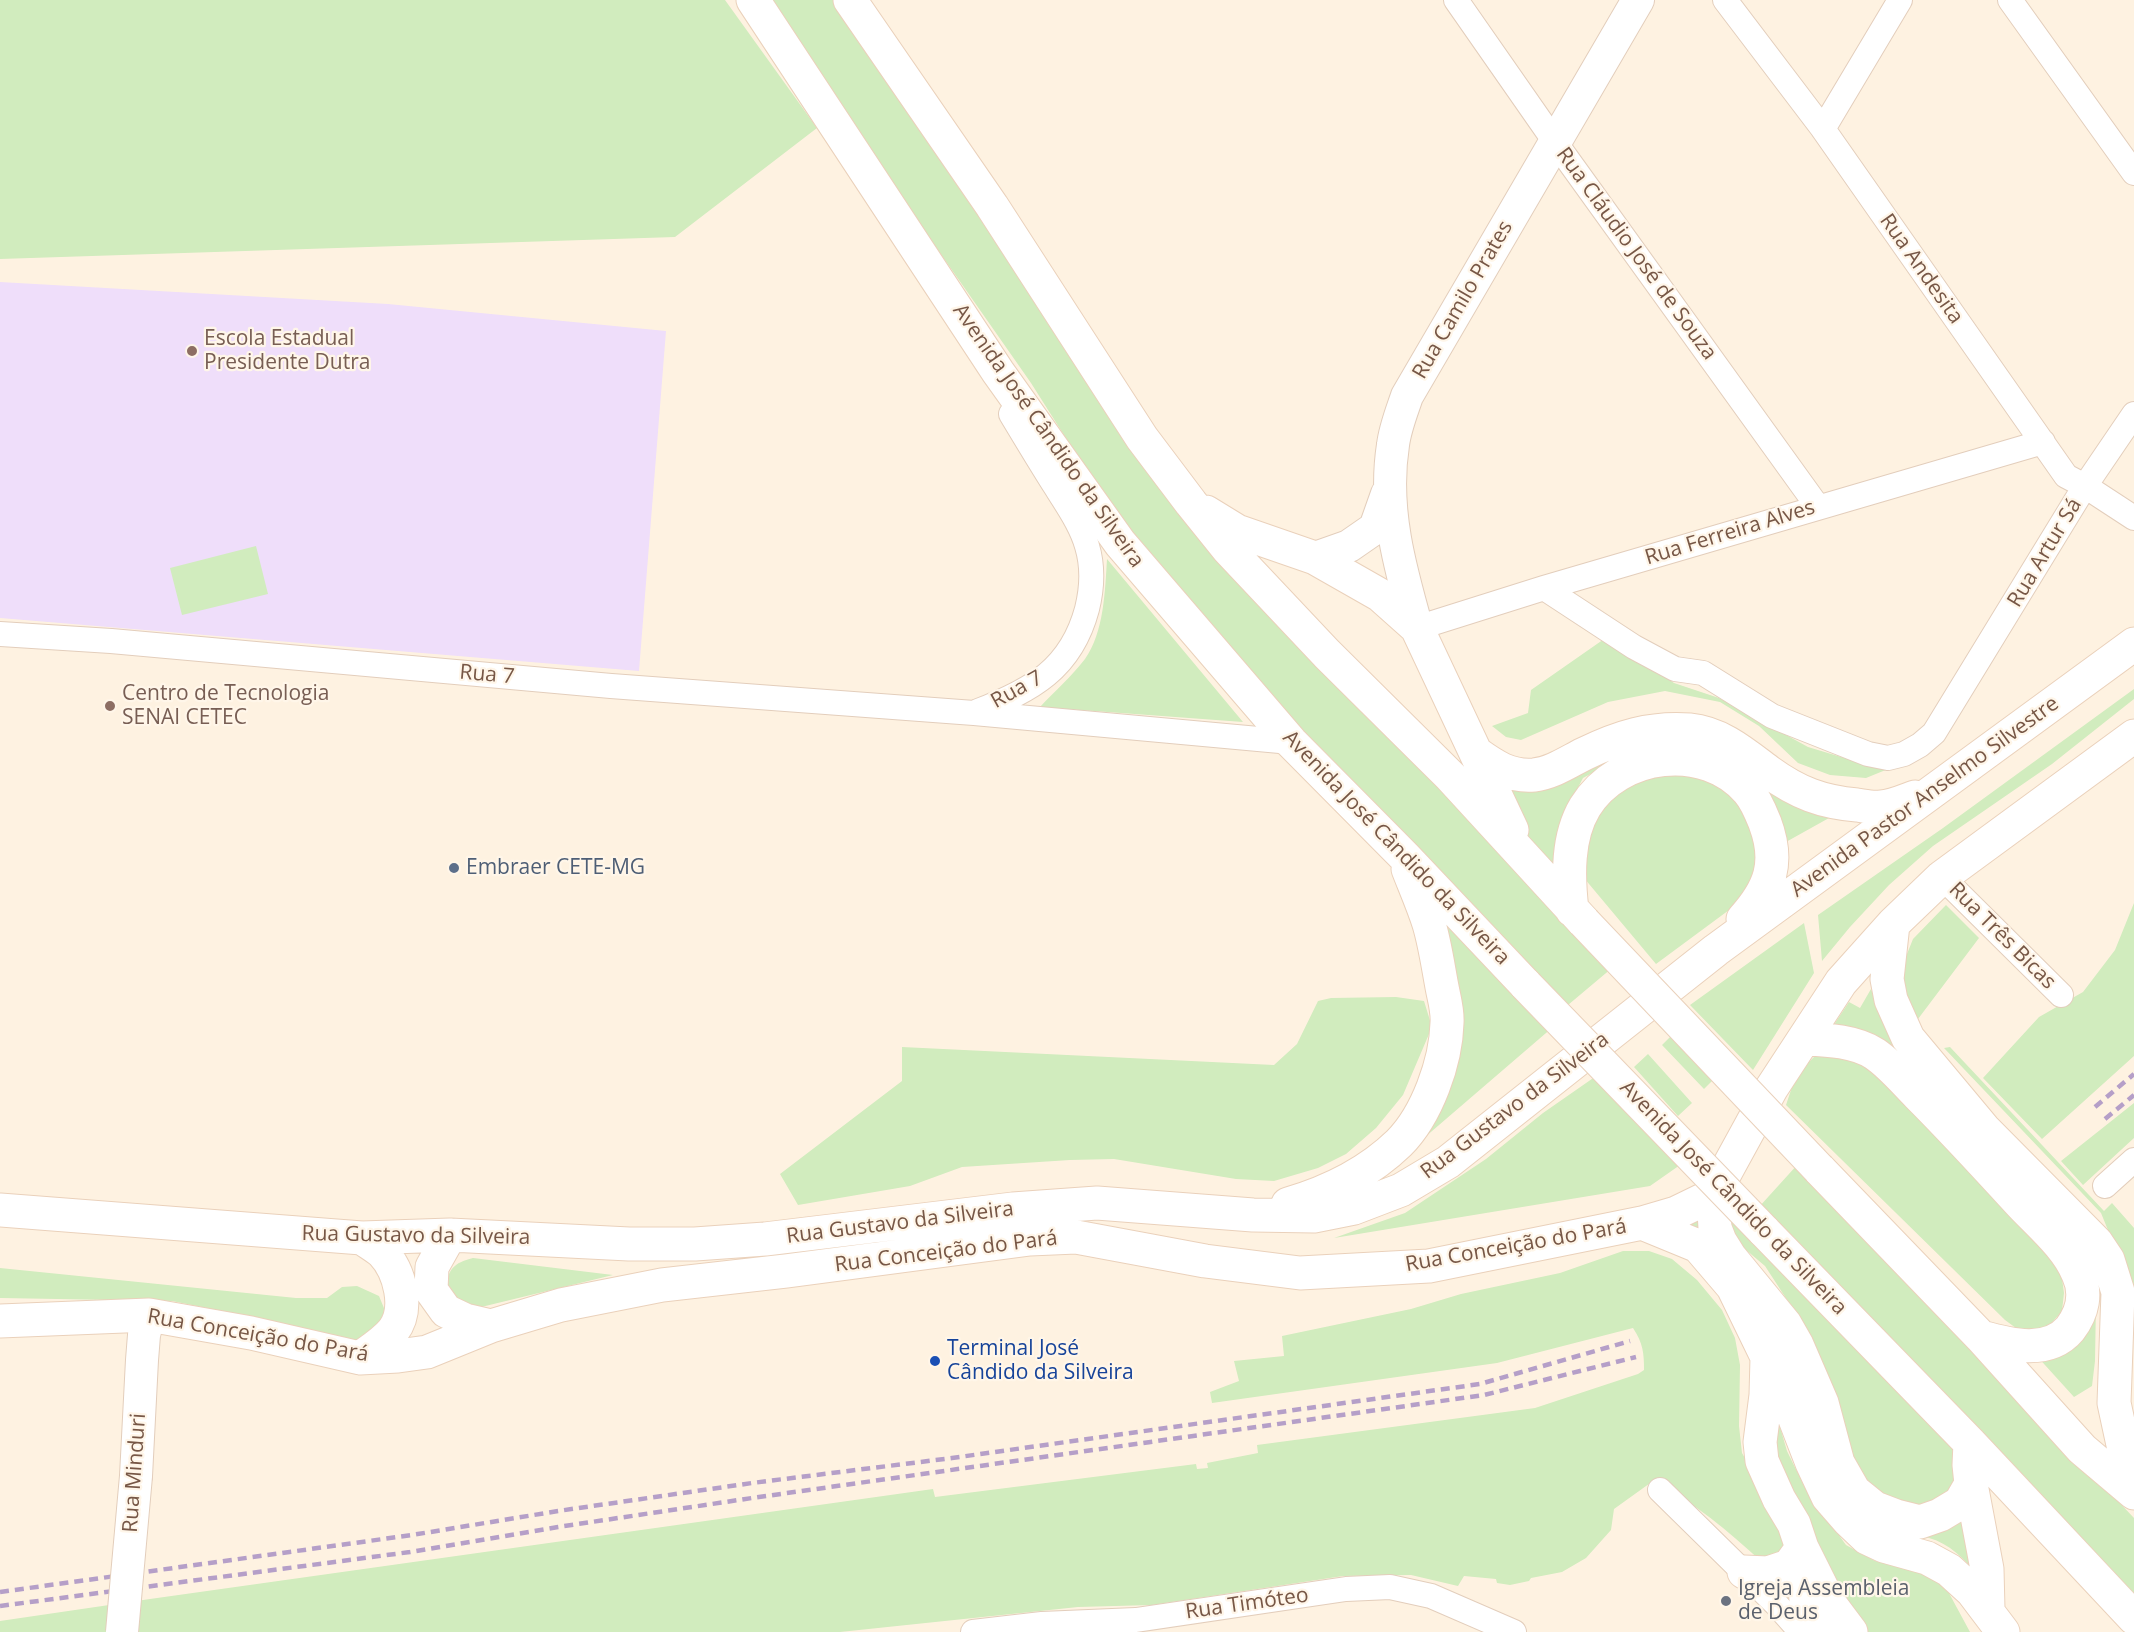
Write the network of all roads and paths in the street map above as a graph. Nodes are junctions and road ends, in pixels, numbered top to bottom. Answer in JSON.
{"nodes":[{"id":1,"x":753,"y":0,"type":"edge"},
{"id":2,"x":850,"y":0,"type":"edge"},
{"id":3,"x":1456,"y":0,"type":"edge"},
{"id":4,"x":1638,"y":0,"type":"edge"},
{"id":5,"x":1725,"y":0,"type":"edge"},
{"id":6,"x":1900,"y":0,"type":"edge"},
{"id":7,"x":2010,"y":0,"type":"edge"},
{"id":8,"x":1823,"y":129,"type":"junction"},
{"id":9,"x":1555,"y":142,"type":"junction"},
{"id":10,"x":2134,"y":173,"type":"edge"},
{"id":11,"x":998,"y":372,"type":"junction"},
{"id":12,"x":2134,"y":414,"type":"edge"},
{"id":13,"x":2043,"y":442,"type":"junction"},
{"id":14,"x":2085,"y":486,"type":"junction"},
{"id":15,"x":1389,"y":491,"type":"junction"},
{"id":16,"x":1191,"y":503,"type":"junction"},
{"id":17,"x":1818,"y":507,"type":"junction"},
{"id":18,"x":2134,"y":518,"type":"edge"},
{"id":19,"x":1315,"y":558,"type":"junction"},
{"id":20,"x":1544,"y":588,"type":"junction"},
{"id":21,"x":1417,"y":628,"type":"junction"},
{"id":22,"x":0,"y":634,"type":"edge"},
{"id":23,"x":2134,"y":644,"type":"edge"},
{"id":24,"x":1036,"y":683,"type":"junction"},
{"id":25,"x":974,"y":713,"type":"junction"},
{"id":26,"x":1034,"y":719,"type":"junction"},
{"id":27,"x":2134,"y":736,"type":"edge"},
{"id":28,"x":1292,"y":742,"type":"junction"},
{"id":29,"x":1476,"y":753,"type":"junction"},
{"id":30,"x":1930,"y":793,"type":"junction"},
{"id":31,"x":1404,"y":856,"type":"junction"},
{"id":32,"x":1525,"y":859,"type":"junction"},
{"id":33,"x":1942,"y":877,"type":"junction"},
{"id":34,"x":1578,"y":916,"type":"junction"},
{"id":35,"x":1893,"y":924,"type":"junction"},
{"id":36,"x":1716,"y":950,"type":"junction"},
{"id":37,"x":2061,"y":995,"type":"dead end"},
{"id":38,"x":1805,"y":1039,"type":"junction"},
{"id":39,"x":2134,"y":1160,"type":"edge"},
{"id":40,"x":2105,"y":1186,"type":"dead end"},
{"id":41,"x":1713,"y":1195,"type":"junction"},
{"id":42,"x":0,"y":1210,"type":"edge"},
{"id":43,"x":1253,"y":1215,"type":"junction"},
{"id":44,"x":1642,"y":1223,"type":"junction"},
{"id":45,"x":450,"y":1235,"type":"junction"},
{"id":46,"x":362,"y":1238,"type":"junction"},
{"id":47,"x":149,"y":1315,"type":"junction"},
{"id":48,"x":0,"y":1321,"type":"edge"},
{"id":49,"x":491,"y":1326,"type":"junction"},
{"id":50,"x":1981,"y":1337,"type":"junction"},
{"id":51,"x":1767,"y":1353,"type":"junction"},
{"id":52,"x":360,"y":1358,"type":"junction"},
{"id":53,"x":1970,"y":1443,"type":"junction"},
{"id":54,"x":1971,"y":1484,"type":"junction"},
{"id":55,"x":1660,"y":1490,"type":"dead end"},
{"id":56,"x":2134,"y":1492,"type":"edge"},
{"id":57,"x":1802,"y":1548,"type":"junction"},
{"id":58,"x":1744,"y":1572,"type":"junction"},
{"id":59,"x":2134,"y":1618,"type":"edge"},
{"id":60,"x":1995,"y":1621,"type":"edge"},
{"id":61,"x":1041,"y":1628,"type":"edge"},
{"id":62,"x":1508,"y":1630,"type":"edge"},
{"id":63,"x":122,"y":1632,"type":"edge"},
{"id":64,"x":974,"y":1632,"type":"edge"},
{"id":65,"x":1801,"y":1632,"type":"edge"},
{"id":66,"x":1815,"y":1632,"type":"edge"},
{"id":67,"x":1851,"y":1632,"type":"edge"}],
"edges":[{"from":1,"to":11,"type":"main road","name":"Avenida José Cândido da Silveira"},
{"from":2,"to":16,"type":"main road"},
{"from":3,"to":9,"type":"street","name":"Rua Cláudio José de Souza"},
{"from":4,"to":9,"type":"street","name":"Rua Camilo Prates"},
{"from":5,"to":8,"type":"street","name":"Rua Andesita"},
{"from":6,"to":8,"type":"street"},
{"from":7,"to":10,"type":"street"},
{"from":8,"to":13,"type":"street","name":"Rua Andesita"},
{"from":9,"to":15,"type":"street","name":"Rua Camilo Prates"},
{"from":9,"to":17,"type":"street","name":"Rua Cláudio José de Souza"},
{"from":11,"to":24,"type":"street","name":"Rua 7"},
{"from":11,"to":28,"type":"main road","name":"Avenida José Cândido da Silveira"},
{"from":12,"to":14,"type":"street","name":"Rua Artur Sá"},
{"from":13,"to":14,"type":"street","name":"Rua Andesita"},
{"from":13,"to":17,"type":"street","name":"Rua Ferreira Alves"},
{"from":14,"to":18,"type":"street","name":"Rua Andesita"},
{"from":14,"to":20,"type":"street","name":"Rua Artur Sá"},
{"from":15,"to":19,"type":"street"},
{"from":15,"to":21,"type":"street","name":"Rua Camilo Prates"},
{"from":16,"to":19,"type":"main road"},
{"from":16,"to":32,"type":"main road"},
{"from":17,"to":20,"type":"street","name":"Rua Ferreira Alves"},
{"from":19,"to":21,"type":"main road"},
{"from":20,"to":21,"type":"street","name":"Rua Ferreira Alves"},
{"from":21,"to":29,"type":"main road"},
{"from":22,"to":25,"type":"street","name":"Rua 7"},
{"from":23,"to":30,"type":"main road","name":"Avenida Pastor Anselmo Silvestre"},
{"from":24,"to":25,"type":"street","name":"Rua 7"},
{"from":24,"to":26,"type":"street"},
{"from":25,"to":26,"type":"street","name":"Rua 7"},
{"from":26,"to":28,"type":"street","name":"Rua 7"},
{"from":27,"to":33,"type":"main road"},
{"from":28,"to":31,"type":"main road","name":"Avenida José Cândido da Silveira"},
{"from":29,"to":30,"type":"main road"},
{"from":29,"to":32,"type":"main road"},
{"from":30,"to":36,"type":"main road","name":"Avenida Pastor Anselmo Silvestre"},
{"from":31,"to":43,"type":"main road"},
{"from":31,"to":53,"type":"main road","name":"Avenida José Cândido da Silveira","bridge":true},
{"from":32,"to":34,"type":"main road"},
{"from":33,"to":35,"type":"main road"},
{"from":33,"to":37,"type":"street","name":"Rua Três Bicas"},
{"from":34,"to":36,"type":"main road"},
{"from":34,"to":50,"type":"main road","bridge":true},
{"from":35,"to":38,"type":"main road"},
{"from":35,"to":56,"type":"main road"},
{"from":36,"to":43,"type":"main road","name":"Rua Gustavo da Silveira"},
{"from":38,"to":41,"type":"main road"},
{"from":38,"to":50,"type":"main road"},
{"from":39,"to":40,"type":"street"},
{"from":41,"to":44,"type":"main road","name":"Rua Conceição do Pará"},
{"from":41,"to":54,"type":"main road"},
{"from":42,"to":46,"type":"main road","name":"Rua Gustavo da Silveira"},
{"from":43,"to":45,"type":"main road","name":"Rua Gustavo da Silveira"},
{"from":44,"to":49,"type":"main road","name":"Rua Conceição do Pará"},
{"from":44,"to":51,"type":"main road"},
{"from":45,"to":46,"type":"main road","name":"Rua Gustavo da Silveira"},
{"from":45,"to":49,"type":"main road"},
{"from":46,"to":52,"type":"main road"},
{"from":47,"to":48,"type":"main road","name":"Rua Conceição do Pará"},
{"from":47,"to":52,"type":"main road","name":"Rua Conceição do Pará"},
{"from":47,"to":63,"type":"street","name":"Rua Minduri","bridge":true},
{"from":49,"to":52,"type":"main road","name":"Rua Conceição do Pará"},
{"from":50,"to":56,"type":"main road"},
{"from":51,"to":57,"type":"main road"},
{"from":51,"to":60,"type":"main road"},
{"from":53,"to":54,"type":"main road"},
{"from":53,"to":59,"type":"main road","name":"Avenida José Cândido da Silveira"},
{"from":54,"to":60,"type":"main road"},
{"from":55,"to":58,"type":"street"},
{"from":57,"to":58,"type":"main road"},
{"from":57,"to":66,"type":"main road"},
{"from":57,"to":67,"type":"main road"},
{"from":58,"to":65,"type":"street"},
{"from":61,"to":62,"type":"street","name":"Rua Timóteo"},
{"from":61,"to":64,"type":"street","name":"Rua Timóteo"}]}
